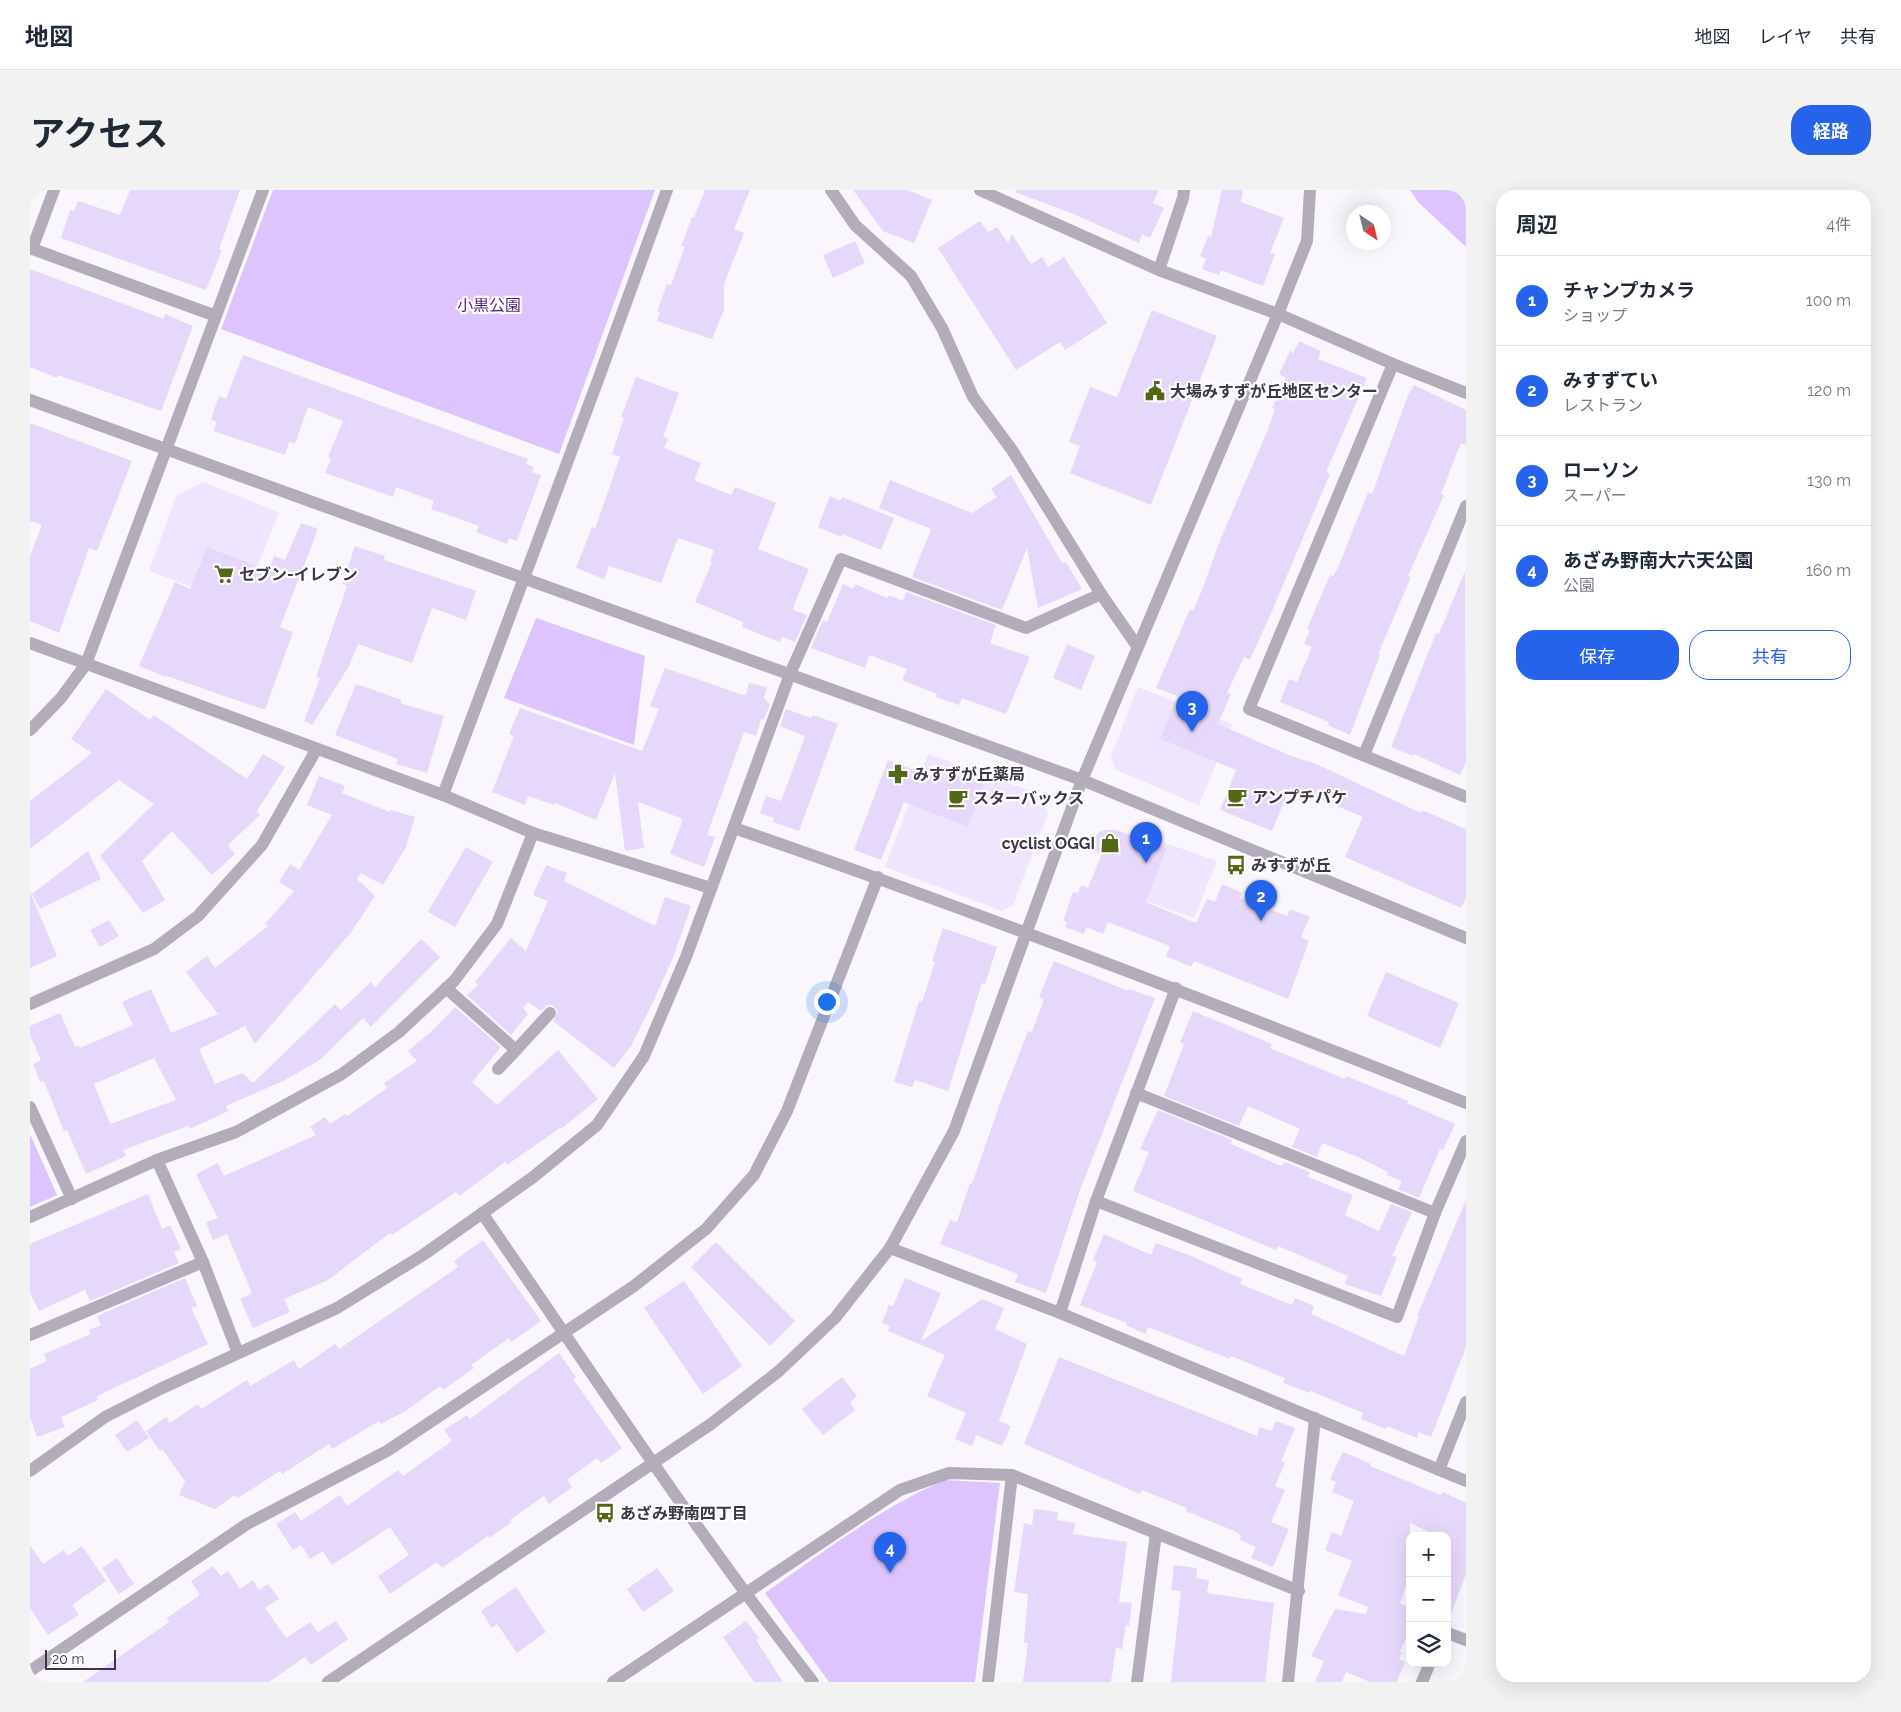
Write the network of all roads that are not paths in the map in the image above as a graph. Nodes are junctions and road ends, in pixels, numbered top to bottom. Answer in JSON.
{"nodes":[{"id":1,"x":54,"y":190,"type":"edge"},
{"id":2,"x":264,"y":190,"type":"edge"},
{"id":3,"x":667,"y":190,"type":"edge"},
{"id":4,"x":831,"y":190,"type":"edge"},
{"id":5,"x":980,"y":190,"type":"edge"},
{"id":6,"x":1184,"y":190,"type":"edge"},
{"id":7,"x":1310,"y":190,"type":"edge"},
{"id":8,"x":31,"y":248,"type":"edge"},
{"id":9,"x":1159,"y":270,"type":"junction"},
{"id":10,"x":1278,"y":314,"type":"junction"},
{"id":11,"x":216,"y":316,"type":"junction"},
{"id":12,"x":1393,"y":364,"type":"junction"},
{"id":13,"x":1466,"y":393,"type":"edge"},
{"id":14,"x":30,"y":400,"type":"edge"},
{"id":15,"x":166,"y":450,"type":"junction"},
{"id":16,"x":1466,"y":506,"type":"edge"},
{"id":17,"x":525,"y":579,"type":"junction"},
{"id":18,"x":1101,"y":594,"type":"junction"},
{"id":19,"x":30,"y":643,"type":"edge"},
{"id":20,"x":1138,"y":646,"type":"junction"},
{"id":21,"x":86,"y":664,"type":"junction"},
{"id":22,"x":790,"y":674,"type":"junction"},
{"id":23,"x":30,"y":730,"type":"edge"},
{"id":24,"x":316,"y":750,"type":"junction"},
{"id":25,"x":1364,"y":755,"type":"junction"},
{"id":26,"x":1082,"y":780,"type":"junction"},
{"id":27,"x":443,"y":795,"type":"junction"},
{"id":28,"x":1466,"y":797,"type":"edge"},
{"id":29,"x":734,"y":828,"type":"junction"},
{"id":30,"x":533,"y":833,"type":"junction"},
{"id":31,"x":878,"y":877,"type":"junction"},
{"id":32,"x":712,"y":888,"type":"junction"},
{"id":33,"x":1025,"y":932,"type":"junction"},
{"id":34,"x":1466,"y":938,"type":"edge"},
{"id":35,"x":446,"y":988,"type":"junction"},
{"id":36,"x":1176,"y":988,"type":"junction"},
{"id":37,"x":30,"y":1004,"type":"edge"},
{"id":38,"x":550,"y":1014,"type":"dead end"},
{"id":39,"x":516,"y":1050,"type":"junction"},
{"id":40,"x":498,"y":1069,"type":"dead end"},
{"id":41,"x":1136,"y":1093,"type":"junction"},
{"id":42,"x":1466,"y":1103,"type":"edge"},
{"id":43,"x":30,"y":1107,"type":"edge"},
{"id":44,"x":1466,"y":1140,"type":"edge"},
{"id":45,"x":158,"y":1160,"type":"junction"},
{"id":46,"x":72,"y":1199,"type":"junction"},
{"id":47,"x":1096,"y":1201,"type":"junction"},
{"id":48,"x":482,"y":1213,"type":"junction"},
{"id":49,"x":1435,"y":1213,"type":"junction"},
{"id":50,"x":30,"y":1217,"type":"edge"},
{"id":51,"x":890,"y":1248,"type":"junction"},
{"id":52,"x":203,"y":1262,"type":"junction"},
{"id":53,"x":1060,"y":1313,"type":"junction"},
{"id":54,"x":565,"y":1334,"type":"junction"},
{"id":55,"x":30,"y":1335,"type":"edge"},
{"id":56,"x":238,"y":1353,"type":"junction"},
{"id":57,"x":1466,"y":1402,"type":"edge"},
{"id":58,"x":1315,"y":1418,"type":"junction"},
{"id":59,"x":652,"y":1464,"type":"junction"},
{"id":60,"x":1439,"y":1470,"type":"junction"},
{"id":61,"x":30,"y":1471,"type":"edge"},
{"id":62,"x":1012,"y":1476,"type":"junction"},
{"id":63,"x":1466,"y":1481,"type":"edge"},
{"id":64,"x":1156,"y":1533,"type":"junction"},
{"id":65,"x":1299,"y":1591,"type":"junction"},
{"id":66,"x":744,"y":1593,"type":"junction"},
{"id":67,"x":1451,"y":1634,"type":"edge"},
{"id":68,"x":1466,"y":1640,"type":"edge"},
{"id":69,"x":1428,"y":1667,"type":"edge"},
{"id":70,"x":30,"y":1671,"type":"edge"},
{"id":71,"x":328,"y":1682,"type":"edge"},
{"id":72,"x":613,"y":1682,"type":"edge"},
{"id":73,"x":813,"y":1682,"type":"edge"},
{"id":74,"x":988,"y":1682,"type":"edge"},
{"id":75,"x":1137,"y":1682,"type":"edge"},
{"id":76,"x":1288,"y":1682,"type":"edge"},
{"id":77,"x":1422,"y":1682,"type":"edge"}],
"edges":[{"from":1,"to":8,"type":"street"},
{"from":2,"to":11,"type":"street"},
{"from":3,"to":17,"type":"street"},
{"from":4,"to":18,"type":"street"},
{"from":5,"to":9,"type":"street"},
{"from":6,"to":9,"type":"street"},
{"from":7,"to":10,"type":"street"},
{"from":8,"to":11,"type":"street"},
{"from":9,"to":10,"type":"street"},
{"from":10,"to":12,"type":"street"},
{"from":10,"to":20,"type":"street"},
{"from":11,"to":15,"type":"street"},
{"from":12,"to":13,"type":"street"},
{"from":12,"to":25,"type":"street"},
{"from":14,"to":15,"type":"street"},
{"from":15,"to":17,"type":"street"},
{"from":15,"to":21,"type":"street"},
{"from":16,"to":25,"type":"street"},
{"from":17,"to":22,"type":"street"},
{"from":17,"to":27,"type":"street"},
{"from":18,"to":20,"type":"street"},
{"from":18,"to":22,"type":"street"},
{"from":19,"to":21,"type":"street"},
{"from":20,"to":26,"type":"street"},
{"from":21,"to":23,"type":"street"},
{"from":21,"to":24,"type":"street"},
{"from":22,"to":26,"type":"street"},
{"from":22,"to":29,"type":"street"},
{"from":24,"to":27,"type":"street"},
{"from":24,"to":37,"type":"street"},
{"from":25,"to":28,"type":"street"},
{"from":26,"to":33,"type":"street"},
{"from":26,"to":34,"type":"street"},
{"from":27,"to":30,"type":"street"},
{"from":29,"to":31,"type":"street"},
{"from":29,"to":32,"type":"street"},
{"from":30,"to":32,"type":"street"},
{"from":30,"to":35,"type":"street"},
{"from":31,"to":33,"type":"street"},
{"from":31,"to":54,"type":"street"},
{"from":32,"to":48,"type":"street"},
{"from":33,"to":36,"type":"street"},
{"from":33,"to":51,"type":"street"},
{"from":35,"to":39,"type":"street"},
{"from":35,"to":45,"type":"street"},
{"from":36,"to":41,"type":"street"},
{"from":36,"to":42,"type":"street"},
{"from":38,"to":39,"type":"street"},
{"from":39,"to":40,"type":"street"},
{"from":41,"to":47,"type":"street"},
{"from":41,"to":49,"type":"street"},
{"from":43,"to":46,"type":"street"},
{"from":44,"to":49,"type":"street"},
{"from":45,"to":46,"type":"street"},
{"from":45,"to":52,"type":"street"},
{"from":46,"to":50,"type":"street"},
{"from":47,"to":49,"type":"street"},
{"from":47,"to":53,"type":"street"},
{"from":48,"to":54,"type":"street"},
{"from":48,"to":56,"type":"street"},
{"from":51,"to":53,"type":"street"},
{"from":51,"to":59,"type":"street"},
{"from":52,"to":55,"type":"street"},
{"from":52,"to":56,"type":"street"},
{"from":53,"to":58,"type":"street"},
{"from":54,"to":59,"type":"street"},
{"from":54,"to":70,"type":"street"},
{"from":56,"to":61,"type":"street"},
{"from":57,"to":60,"type":"street"},
{"from":58,"to":60,"type":"street"},
{"from":58,"to":65,"type":"street"},
{"from":59,"to":66,"type":"street"},
{"from":59,"to":71,"type":"street"},
{"from":60,"to":63,"type":"street"},
{"from":62,"to":64,"type":"street"},
{"from":62,"to":66,"type":"street"},
{"from":62,"to":74,"type":"street"},
{"from":64,"to":65,"type":"street"},
{"from":64,"to":75,"type":"street"},
{"from":65,"to":76,"type":"street"},
{"from":66,"to":72,"type":"street"},
{"from":66,"to":73,"type":"street"},
{"from":67,"to":68,"type":"street"},
{"from":69,"to":77,"type":"street"}]}
